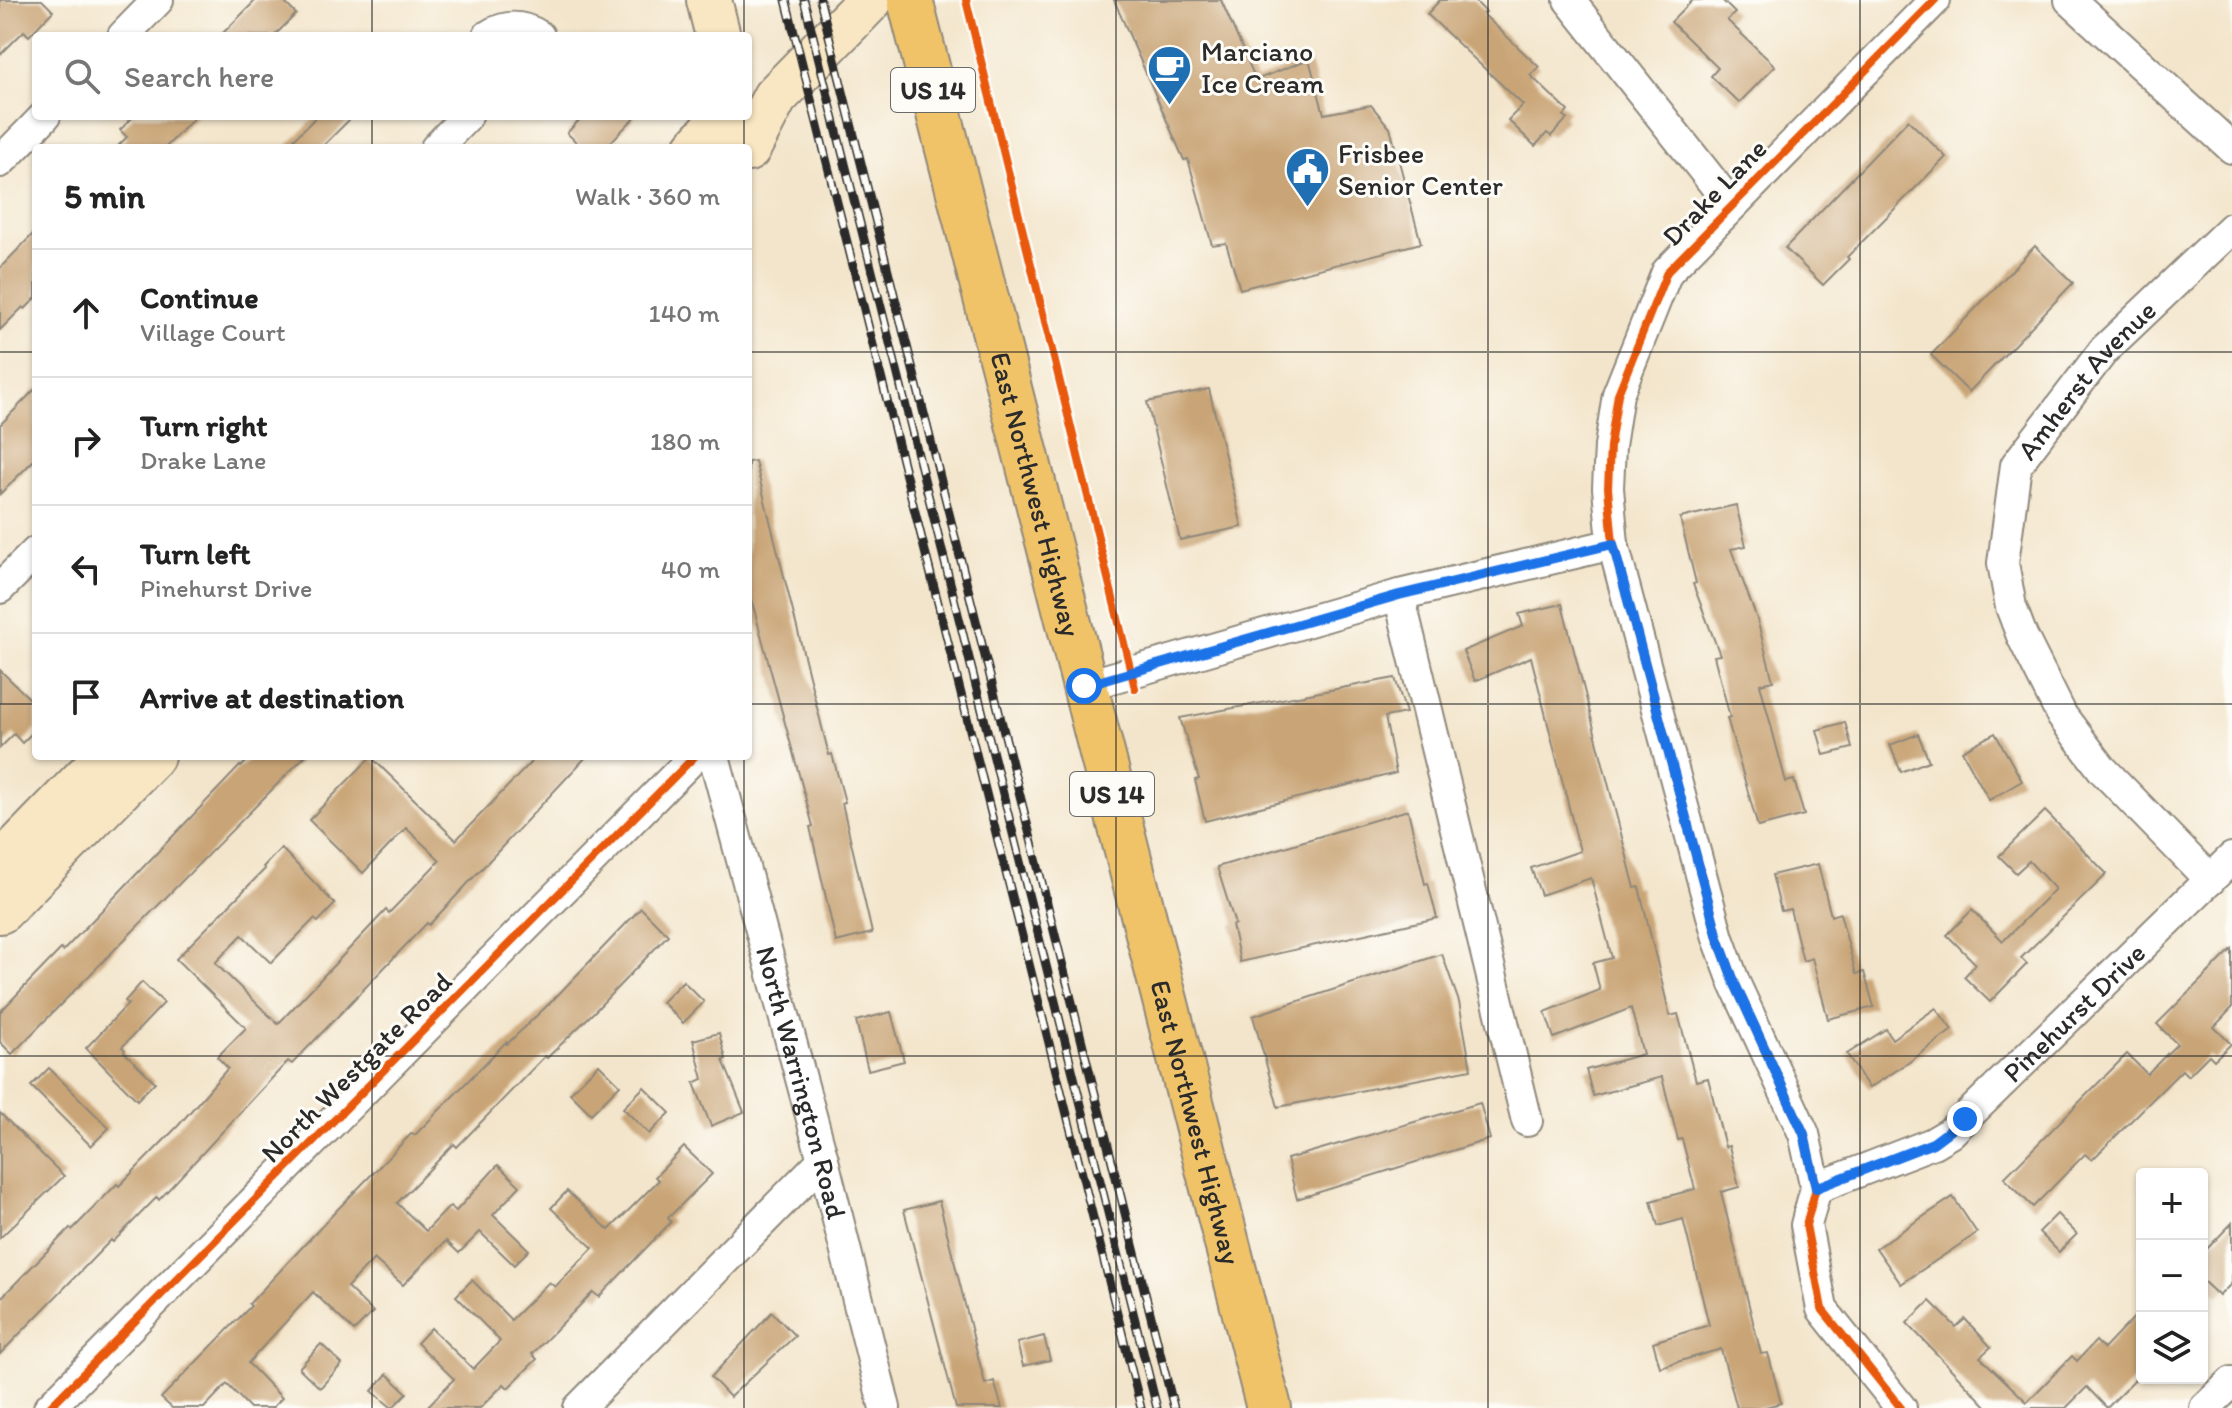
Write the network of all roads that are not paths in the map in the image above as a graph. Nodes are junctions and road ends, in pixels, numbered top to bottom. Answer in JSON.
{"nodes":[{"id":1,"x":158,"y":0,"type":"edge"},
{"id":2,"x":870,"y":0,"type":"edge"},
{"id":3,"x":910,"y":0,"type":"edge"},
{"id":4,"x":1569,"y":0,"type":"edge"},
{"id":5,"x":1935,"y":0,"type":"edge"},
{"id":6,"x":2070,"y":0,"type":"edge"},
{"id":7,"x":127,"y":32,"type":"edge"},
{"id":8,"x":495,"y":32,"type":"edge"},
{"id":9,"x":532,"y":32,"type":"edge"},
{"id":10,"x":752,"y":103,"type":"edge"},
{"id":11,"x":41,"y":120,"type":"edge"},
{"id":12,"x":463,"y":120,"type":"edge"},
{"id":13,"x":440,"y":144,"type":"edge"},
{"id":14,"x":2232,"y":148,"type":"edge"},
{"id":15,"x":0,"y":162,"type":"edge"},
{"id":16,"x":1731,"y":205,"type":"junction"},
{"id":17,"x":2232,"y":228,"type":"edge"},
{"id":18,"x":1613,"y":544,"type":"junction"},
{"id":19,"x":32,"y":556,"type":"edge"},
{"id":20,"x":0,"y":588,"type":"edge"},
{"id":21,"x":1399,"y":595,"type":"junction"},
{"id":22,"x":1084,"y":686,"type":"junction"},
{"id":23,"x":103,"y":760,"type":"edge"},
{"id":24,"x":148,"y":760,"type":"edge"},
{"id":25,"x":691,"y":760,"type":"edge"},
{"id":26,"x":715,"y":760,"type":"edge"},
{"id":27,"x":2232,"y":858,"type":"edge"},
{"id":28,"x":0,"y":866,"type":"edge"},
{"id":29,"x":2210,"y":880,"type":"junction"},
{"id":30,"x":0,"y":911,"type":"edge"},
{"id":31,"x":1527,"y":1121,"type":"dead end"},
{"id":32,"x":823,"y":1160,"type":"junction"},
{"id":33,"x":1816,"y":1188,"type":"junction"},
{"id":34,"x":2232,"y":1382,"type":"edge"},
{"id":35,"x":49,"y":1408,"type":"edge"},
{"id":36,"x":579,"y":1408,"type":"edge"},
{"id":37,"x":885,"y":1408,"type":"edge"},
{"id":38,"x":1269,"y":1408,"type":"edge"},
{"id":39,"x":1901,"y":1408,"type":"edge"},
{"id":40,"x":2205,"y":1408,"type":"edge"}],
"edges":[{"from":1,"to":7,"type":"street"},
{"from":2,"to":10,"type":"main road"},
{"from":3,"to":22,"type":"main road","name":"East Northwest Highway","number":"US 14"},
{"from":4,"to":16,"type":"street"},
{"from":5,"to":16,"type":"street","name":"Drake Lane"},
{"from":6,"to":14,"type":"street"},
{"from":8,"to":9,"type":"street"},
{"from":11,"to":15,"type":"street"},
{"from":12,"to":13,"type":"street"},
{"from":16,"to":18,"type":"street","name":"Drake Lane"},
{"from":17,"to":29,"type":"street","name":"Amherst Avenue"},
{"from":18,"to":21,"type":"street"},
{"from":18,"to":33,"type":"street","name":"Drake Lane"},
{"from":19,"to":20,"type":"street"},
{"from":21,"to":22,"type":"street"},
{"from":21,"to":31,"type":"street"},
{"from":22,"to":38,"type":"main road","name":"East Northwest Highway","number":"US 14"},
{"from":23,"to":28,"type":"main road"},
{"from":24,"to":30,"type":"main road"},
{"from":25,"to":35,"type":"street","name":"North Westgate Road"},
{"from":26,"to":32,"type":"street","name":"North Warrington Road"},
{"from":27,"to":29,"type":"street","name":"Pinehurst Drive"},
{"from":29,"to":33,"type":"street","name":"Pinehurst Drive"},
{"from":32,"to":36,"type":"street"},
{"from":32,"to":37,"type":"street","name":"North Warrington Road"},
{"from":33,"to":39,"type":"street","name":"Drake Lane"},
{"from":34,"to":40,"type":"street"}]}
